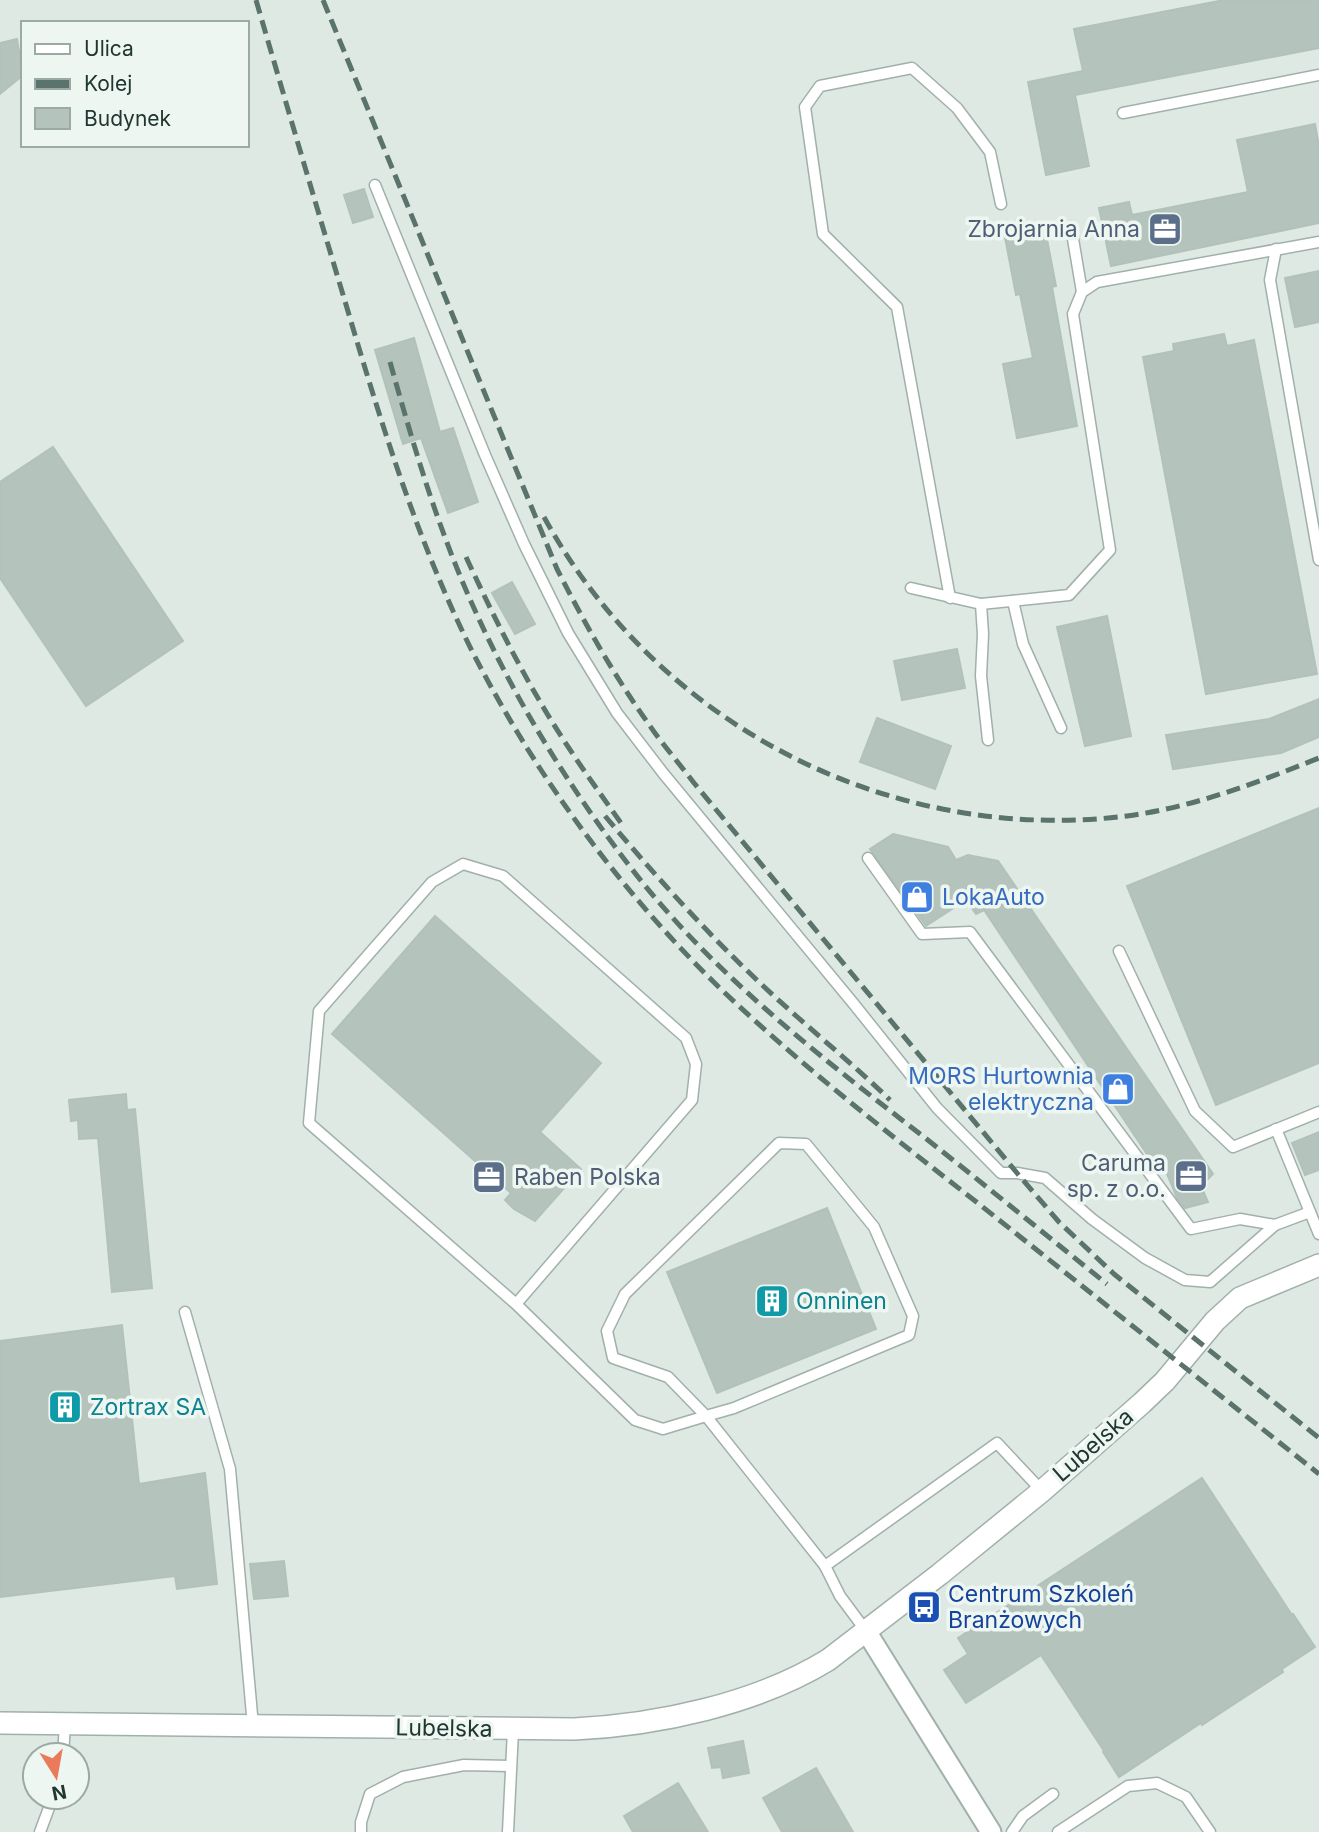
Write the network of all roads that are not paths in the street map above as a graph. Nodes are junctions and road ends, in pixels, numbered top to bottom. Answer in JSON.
{"nodes":[{"id":1,"x":1319,"y":75,"type":"edge"},
{"id":2,"x":1123,"y":113,"type":"dead end"},
{"id":3,"x":375,"y":185,"type":"dead end"},
{"id":4,"x":1001,"y":204,"type":"dead end"},
{"id":5,"x":1071,"y":227,"type":"dead end"},
{"id":6,"x":1319,"y":242,"type":"edge"},
{"id":7,"x":1276,"y":249,"type":"junction"},
{"id":8,"x":1082,"y":292,"type":"junction"},
{"id":9,"x":1319,"y":560,"type":"edge"},
{"id":10,"x":911,"y":588,"type":"dead end"},
{"id":11,"x":950,"y":598,"type":"junction"},
{"id":12,"x":1013,"y":601,"type":"junction"},
{"id":13,"x":981,"y":604,"type":"junction"},
{"id":14,"x":1061,"y":728,"type":"dead end"},
{"id":15,"x":988,"y":740,"type":"dead end"},
{"id":16,"x":868,"y":858,"type":"dead end"},
{"id":17,"x":1119,"y":951,"type":"dead end"},
{"id":18,"x":1319,"y":1112,"type":"edge"},
{"id":19,"x":1276,"y":1129,"type":"junction"},
{"id":20,"x":1310,"y":1212,"type":"junction"},
{"id":21,"x":1275,"y":1225,"type":"junction"},
{"id":22,"x":1319,"y":1234,"type":"edge"},
{"id":23,"x":1319,"y":1265,"type":"edge"},
{"id":24,"x":516,"y":1304,"type":"junction"},
{"id":25,"x":185,"y":1312,"type":"dead end"},
{"id":26,"x":706,"y":1416,"type":"junction"},
{"id":27,"x":1042,"y":1491,"type":"junction"},
{"id":28,"x":825,"y":1566,"type":"junction"},
{"id":29,"x":866,"y":1631,"type":"junction"},
{"id":30,"x":0,"y":1723,"type":"edge"},
{"id":31,"x":65,"y":1724,"type":"junction"},
{"id":32,"x":253,"y":1727,"type":"junction"},
{"id":33,"x":513,"y":1730,"type":"junction"},
{"id":34,"x":64,"y":1741,"type":"edge"},
{"id":35,"x":510,"y":1766,"type":"junction"},
{"id":36,"x":1053,"y":1794,"type":"dead end"},
{"id":37,"x":47,"y":1811,"type":"edge"},
{"id":38,"x":40,"y":1832,"type":"edge"},
{"id":39,"x":361,"y":1832,"type":"edge"},
{"id":40,"x":508,"y":1832,"type":"edge"},
{"id":41,"x":991,"y":1832,"type":"edge"},
{"id":42,"x":1012,"y":1832,"type":"edge"},
{"id":43,"x":1058,"y":1832,"type":"edge"},
{"id":44,"x":1210,"y":1832,"type":"edge"}],
"edges":[{"from":1,"to":2,"type":"lane"},
{"from":3,"to":21,"type":"lane"},
{"from":4,"to":11,"type":"lane"},
{"from":5,"to":8,"type":"lane"},
{"from":6,"to":7,"type":"lane"},
{"from":7,"to":8,"type":"lane"},
{"from":7,"to":9,"type":"lane"},
{"from":8,"to":12,"type":"lane"},
{"from":10,"to":11,"type":"lane"},
{"from":11,"to":13,"type":"lane"},
{"from":12,"to":13,"type":"lane"},
{"from":12,"to":14,"type":"lane"},
{"from":13,"to":15,"type":"lane"},
{"from":16,"to":21,"type":"lane"},
{"from":17,"to":19,"type":"lane"},
{"from":18,"to":19,"type":"lane"},
{"from":19,"to":20,"type":"lane"},
{"from":20,"to":21,"type":"lane"},
{"from":20,"to":22,"type":"lane"},
{"from":23,"to":27,"type":"street","name":"Lubelska"},
{"from":24,"to":24,"type":"lane"},
{"from":24,"to":26,"type":"lane"},
{"from":25,"to":32,"type":"lane"},
{"from":26,"to":26,"type":"lane"},
{"from":26,"to":28,"type":"lane"},
{"from":27,"to":28,"type":"lane"},
{"from":27,"to":29,"type":"street","name":"Lubelska"},
{"from":28,"to":29,"type":"lane"},
{"from":29,"to":33,"type":"street","name":"Lubelska"},
{"from":29,"to":41,"type":"street"},
{"from":30,"to":31,"type":"street","name":"Lubelska"},
{"from":31,"to":32,"type":"street","name":"Lubelska"},
{"from":31,"to":34,"type":"lane"},
{"from":32,"to":33,"type":"street","name":"Lubelska"},
{"from":33,"to":35,"type":"lane"},
{"from":35,"to":39,"type":"lane"},
{"from":35,"to":40,"type":"lane"},
{"from":36,"to":42,"type":"lane"},
{"from":37,"to":38,"type":"lane"},
{"from":43,"to":44,"type":"lane"}]}
